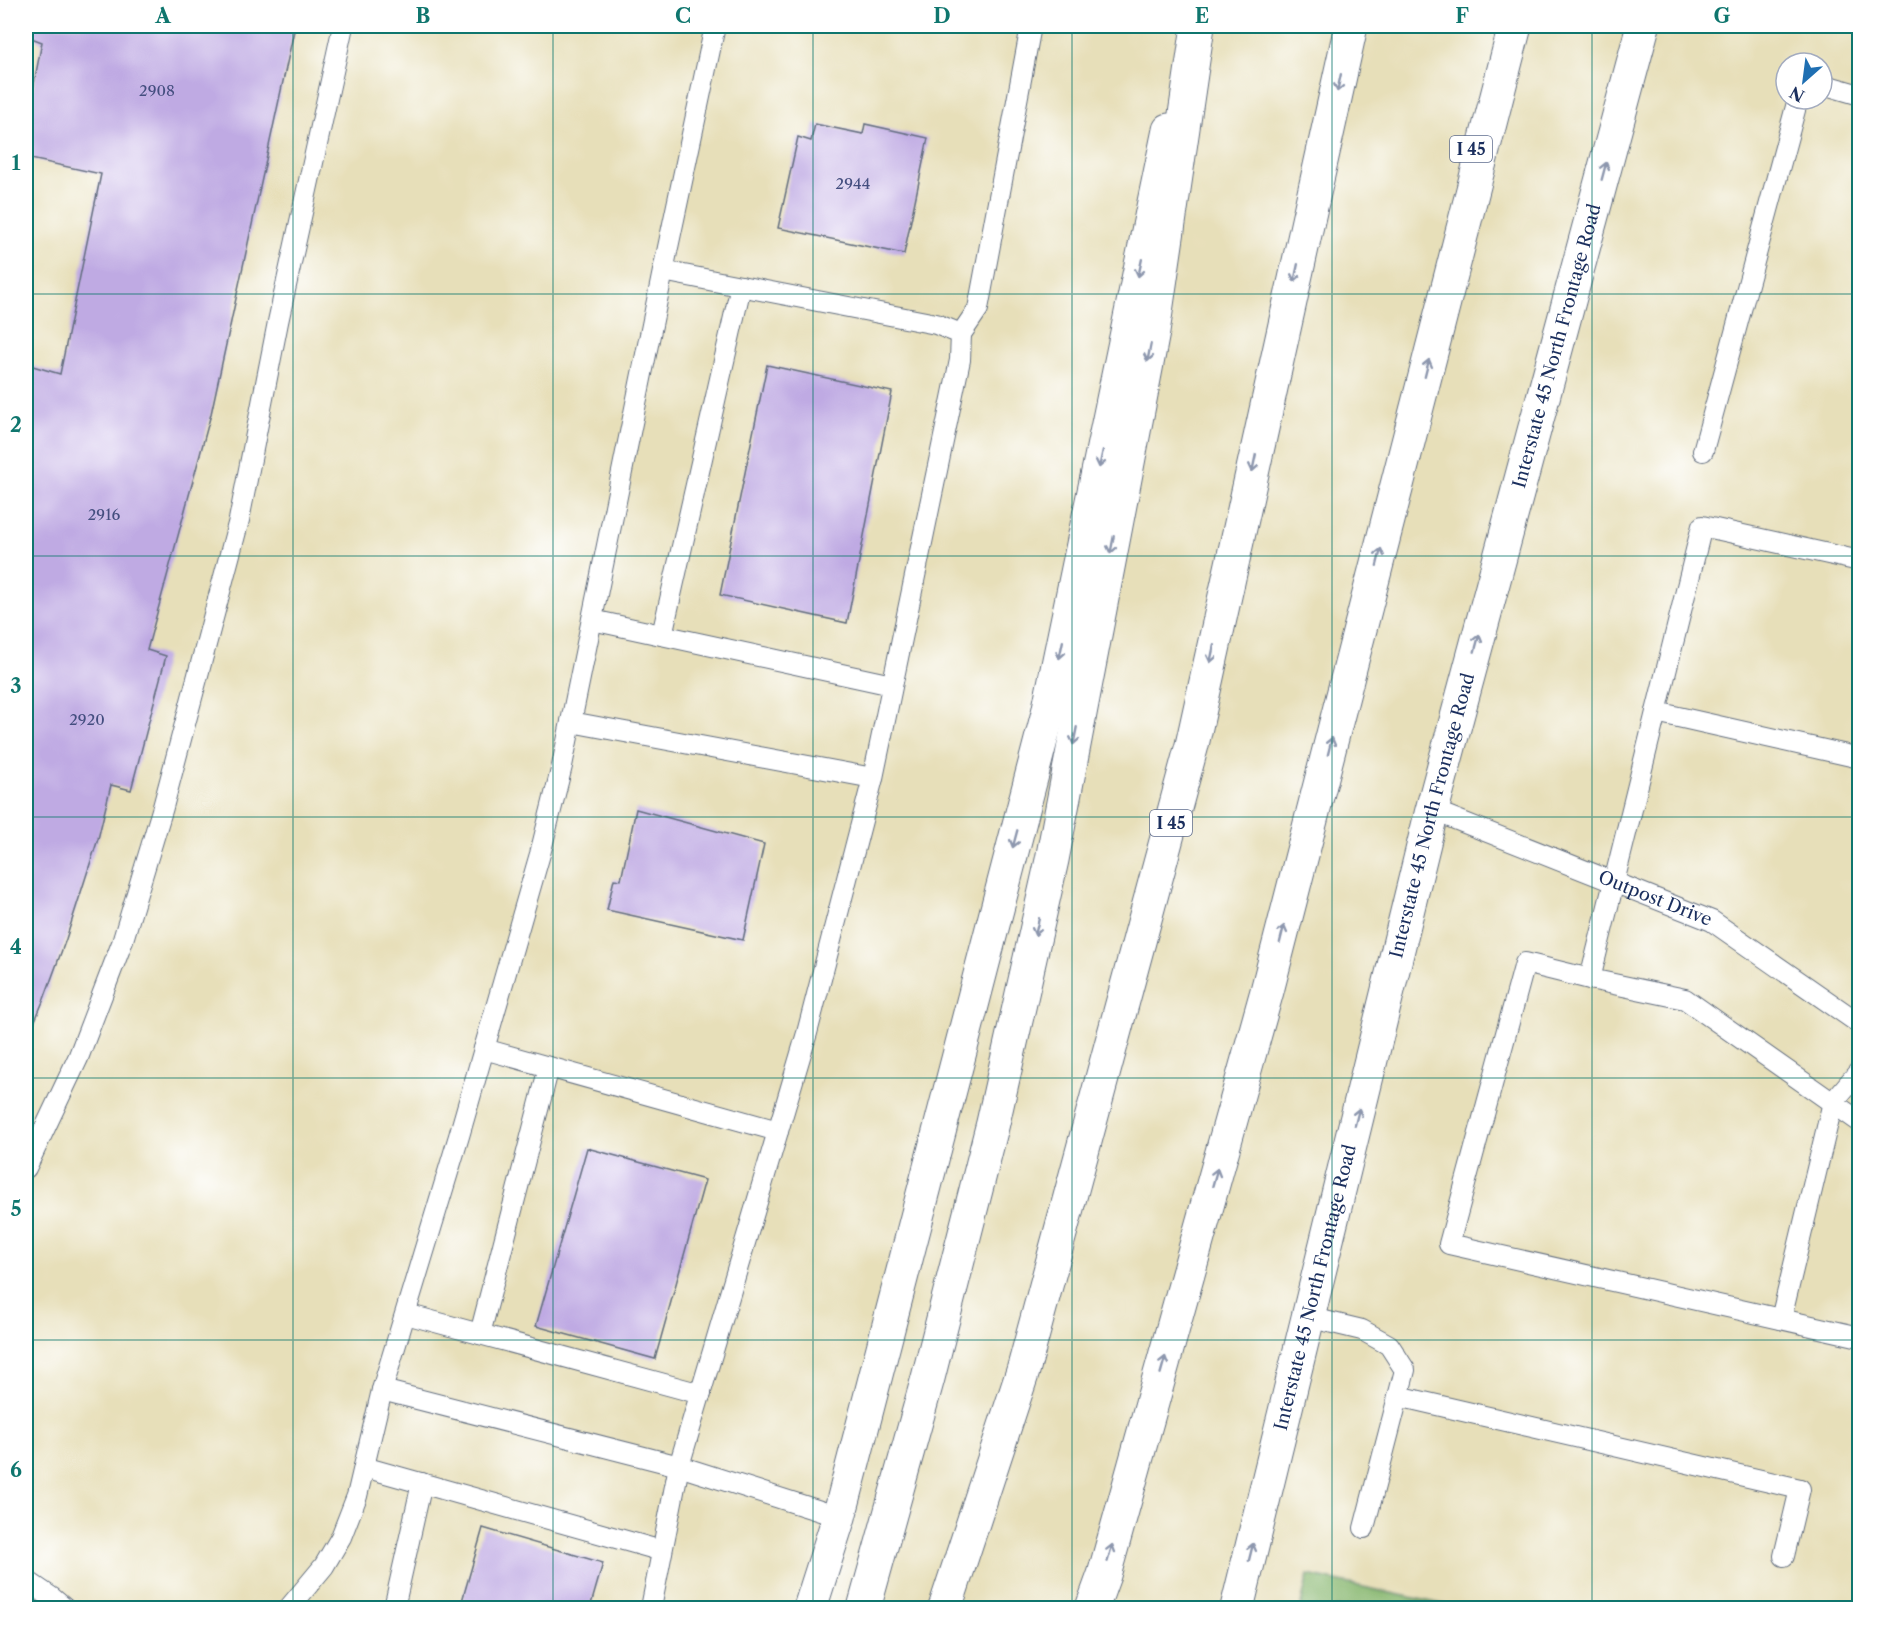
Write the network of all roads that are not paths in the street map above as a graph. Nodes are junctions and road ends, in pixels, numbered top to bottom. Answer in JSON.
{"nodes":[{"id":1,"x":343,"y":26,"type":"edge"},
{"id":2,"x":715,"y":26,"type":"edge"},
{"id":3,"x":1031,"y":26,"type":"edge"},
{"id":4,"x":1190,"y":26,"type":"edge"},
{"id":5,"x":1198,"y":26,"type":"edge"},
{"id":6,"x":1351,"y":26,"type":"edge"},
{"id":7,"x":1492,"y":26,"type":"edge"},
{"id":8,"x":1515,"y":26,"type":"edge"},
{"id":9,"x":1643,"y":26,"type":"edge"},
{"id":10,"x":1834,"y":87,"type":"edge"},
{"id":11,"x":1860,"y":95,"type":"edge"},
{"id":12,"x":1795,"y":111,"type":"edge"},
{"id":13,"x":663,"y":270,"type":"junction"},
{"id":14,"x":1451,"y":273,"type":"junction"},
{"id":15,"x":741,"y":286,"type":"junction"},
{"id":16,"x":961,"y":334,"type":"junction"},
{"id":17,"x":1703,"y":451,"type":"dead end"},
{"id":18,"x":1860,"y":561,"type":"edge"},
{"id":19,"x":592,"y":620,"type":"junction"},
{"id":20,"x":662,"y":635,"type":"junction"},
{"id":21,"x":892,"y":685,"type":"junction"},
{"id":22,"x":1656,"y":712,"type":"junction"},
{"id":23,"x":571,"y":722,"type":"junction"},
{"id":24,"x":1860,"y":758,"type":"edge"},
{"id":25,"x":873,"y":778,"type":"junction"},
{"id":26,"x":1432,"y":810,"type":"junction"},
{"id":27,"x":1615,"y":882,"type":"junction"},
{"id":28,"x":1590,"y":979,"type":"junction"},
{"id":29,"x":1860,"y":1024,"type":"edge"},
{"id":30,"x":484,"y":1049,"type":"junction"},
{"id":31,"x":549,"y":1067,"type":"junction"},
{"id":32,"x":1860,"y":1070,"type":"edge"},
{"id":33,"x":1833,"y":1102,"type":"junction"},
{"id":34,"x":1860,"y":1122,"type":"edge"},
{"id":35,"x":778,"y":1131,"type":"junction"},
{"id":36,"x":26,"y":1168,"type":"edge"},
{"id":37,"x":406,"y":1314,"type":"junction"},
{"id":38,"x":1308,"y":1317,"type":"junction"},
{"id":39,"x":1781,"y":1319,"type":"junction"},
{"id":40,"x":480,"y":1334,"type":"junction"},
{"id":41,"x":1860,"y":1337,"type":"edge"},
{"id":42,"x":382,"y":1390,"type":"junction"},
{"id":43,"x":701,"y":1394,"type":"junction"},
{"id":44,"x":1398,"y":1396,"type":"junction"},
{"id":45,"x":679,"y":1466,"type":"junction"},
{"id":46,"x":364,"y":1467,"type":"junction"},
{"id":47,"x":422,"y":1483,"type":"junction"},
{"id":48,"x":839,"y":1517,"type":"junction"},
{"id":49,"x":1364,"y":1528,"type":"dead end"},
{"id":50,"x":662,"y":1551,"type":"junction"},
{"id":51,"x":1784,"y":1556,"type":"dead end"},
{"id":52,"x":27,"y":1584,"type":"edge"},
{"id":53,"x":64,"y":1608,"type":"edge"},
{"id":54,"x":289,"y":1608,"type":"edge"},
{"id":55,"x":394,"y":1608,"type":"edge"},
{"id":56,"x":651,"y":1608,"type":"edge"},
{"id":57,"x":810,"y":1608,"type":"edge"},
{"id":58,"x":864,"y":1608,"type":"edge"},
{"id":59,"x":945,"y":1608,"type":"edge"},
{"id":60,"x":1092,"y":1608,"type":"edge"},
{"id":61,"x":1237,"y":1608,"type":"edge"}],
"edges":[{"from":1,"to":36,"type":"lane"},
{"from":2,"to":13,"type":"lane"},
{"from":3,"to":16,"type":"lane"},
{"from":4,"to":48,"type":"main road","one_way":true},
{"from":5,"to":58,"type":"main road","one_way":true},
{"from":6,"to":59,"type":"main road","number":"I 45","one_way":true},
{"from":7,"to":14,"type":"main road","number":"I 45"},
{"from":8,"to":14,"type":"main road"},
{"from":26,"to":9,"type":"main road","name":"Interstate 45 North Frontage Road","one_way":true},
{"from":10,"to":11,"type":"lane"},
{"from":12,"to":17,"type":"lane"},
{"from":13,"to":15,"type":"lane"},
{"from":13,"to":19,"type":"lane"},
{"from":60,"to":14,"type":"main road","number":"I 45","one_way":true},
{"from":15,"to":16,"type":"lane"},
{"from":15,"to":20,"type":"lane"},
{"from":16,"to":21,"type":"lane"},
{"from":18,"to":22,"type":"lane"},
{"from":19,"to":20,"type":"lane"},
{"from":19,"to":23,"type":"lane"},
{"from":20,"to":21,"type":"lane"},
{"from":21,"to":25,"type":"lane"},
{"from":22,"to":24,"type":"lane"},
{"from":22,"to":27,"type":"lane"},
{"from":23,"to":25,"type":"lane"},
{"from":23,"to":30,"type":"lane"},
{"from":25,"to":35,"type":"lane"},
{"from":26,"to":27,"type":"lane","name":"Outpost Drive"},
{"from":38,"to":26,"type":"main road","name":"Interstate 45 North Frontage Road","one_way":true},
{"from":27,"to":28,"type":"lane"},
{"from":27,"to":29,"type":"lane","name":"Outpost Drive"},
{"from":28,"to":33,"type":"lane"},
{"from":28,"to":39,"type":"lane"},
{"from":30,"to":31,"type":"lane"},
{"from":30,"to":37,"type":"lane"},
{"from":31,"to":35,"type":"lane"},
{"from":31,"to":40,"type":"lane"},
{"from":32,"to":33,"type":"lane"},
{"from":33,"to":34,"type":"lane"},
{"from":33,"to":39,"type":"lane"},
{"from":35,"to":43,"type":"lane"},
{"from":37,"to":40,"type":"lane"},
{"from":37,"to":42,"type":"lane"},
{"from":38,"to":44,"type":"lane"},
{"from":61,"to":38,"type":"main road","name":"Interstate 45 North Frontage Road","one_way":true},
{"from":39,"to":41,"type":"lane"},
{"from":40,"to":43,"type":"lane"},
{"from":42,"to":45,"type":"lane"},
{"from":42,"to":46,"type":"lane"},
{"from":43,"to":45,"type":"lane"},
{"from":44,"to":49,"type":"lane"},
{"from":44,"to":51,"type":"lane"},
{"from":45,"to":48,"type":"lane"},
{"from":45,"to":50,"type":"lane"},
{"from":46,"to":47,"type":"lane"},
{"from":46,"to":54,"type":"lane"},
{"from":47,"to":50,"type":"lane"},
{"from":47,"to":55,"type":"lane"},
{"from":48,"to":57,"type":"main road"},
{"from":50,"to":56,"type":"lane"},
{"from":52,"to":53,"type":"lane"}]}
